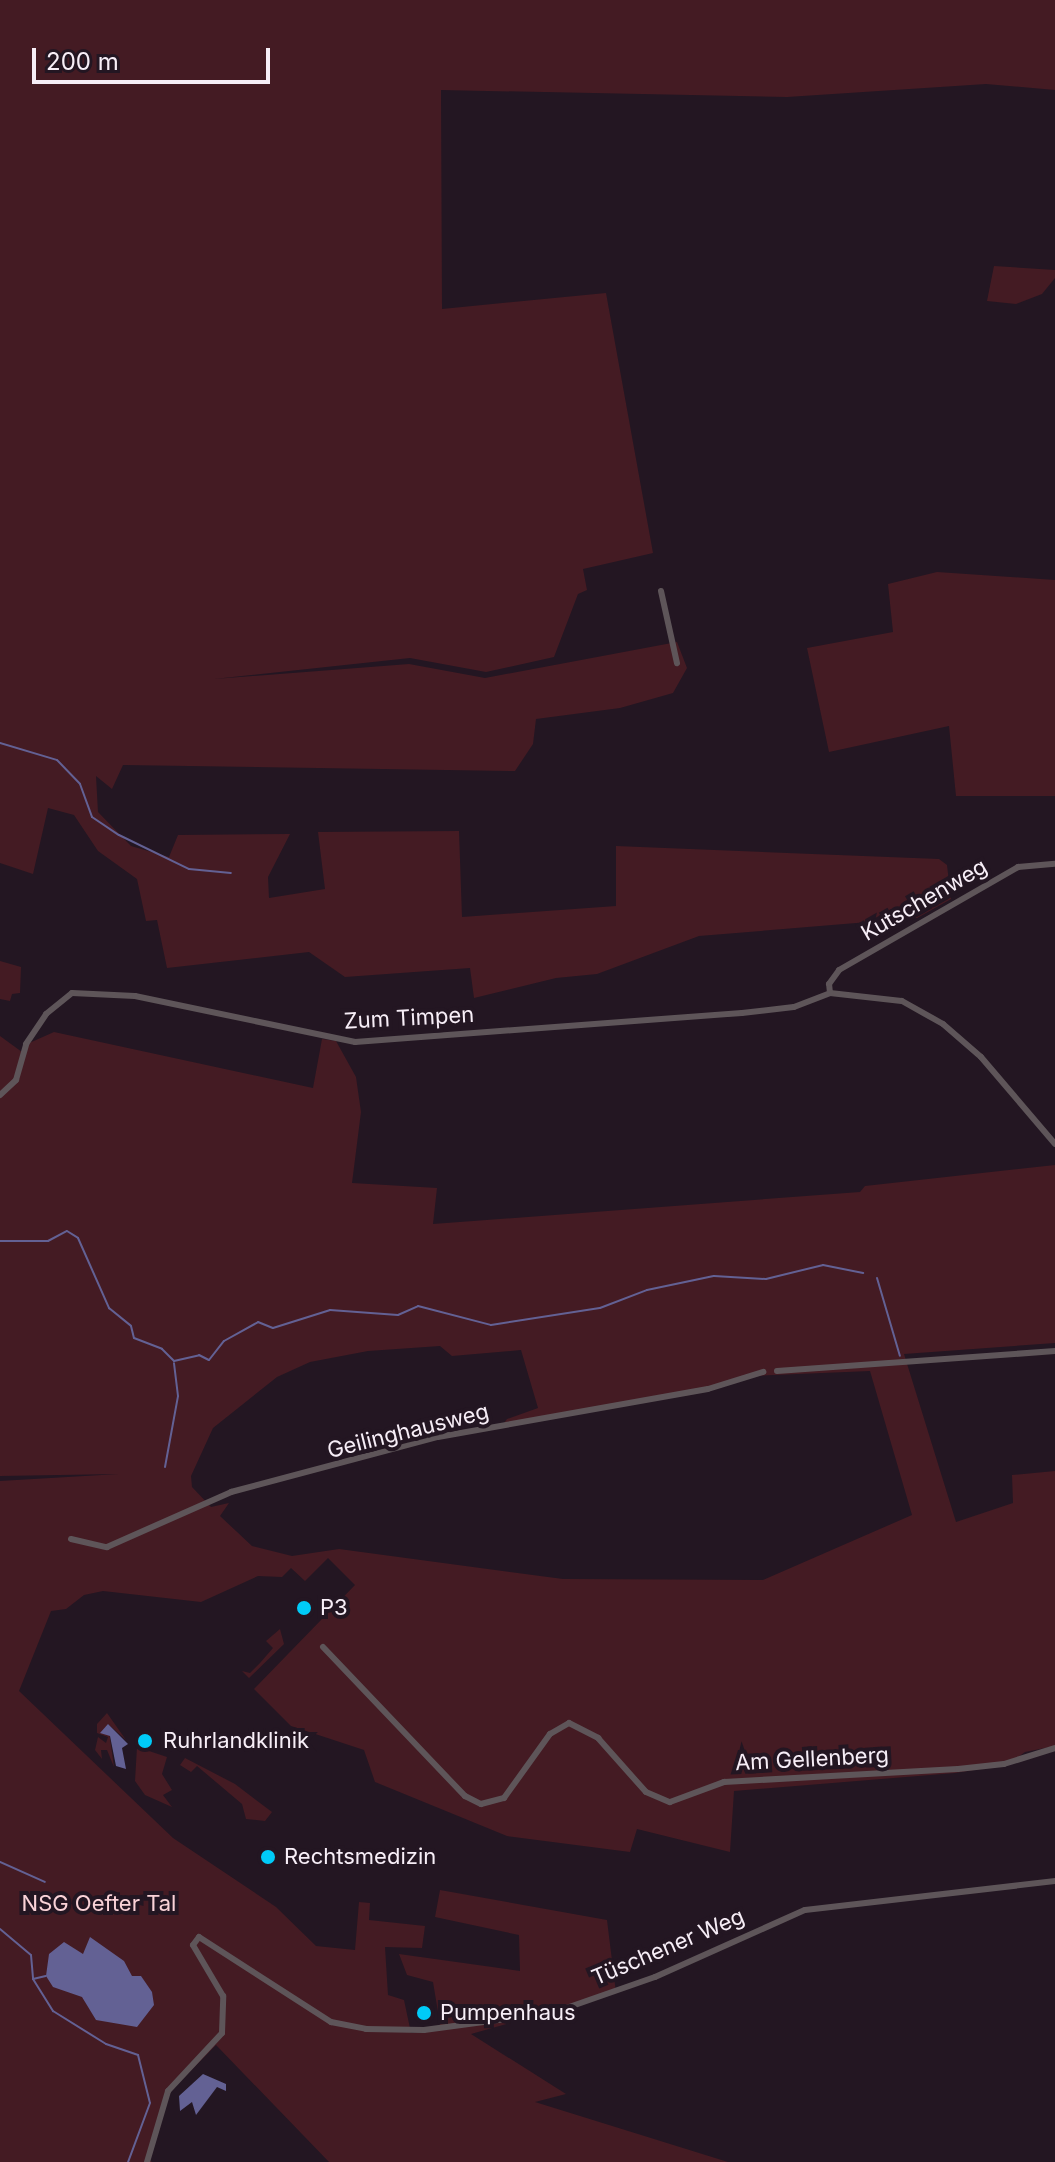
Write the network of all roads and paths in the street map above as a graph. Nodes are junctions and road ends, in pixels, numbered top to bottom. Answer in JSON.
{"nodes":[{"id":1,"x":661,"y":591,"type":"dead end"},
{"id":2,"x":677,"y":663,"type":"dead end"},
{"id":3,"x":1055,"y":864,"type":"edge"},
{"id":4,"x":830,"y":993,"type":"junction"},
{"id":5,"x":0,"y":1095,"type":"edge"},
{"id":6,"x":1055,"y":1144,"type":"edge"},
{"id":7,"x":1055,"y":1351,"type":"edge"},
{"id":8,"x":777,"y":1371,"type":"dead end"},
{"id":9,"x":763,"y":1372,"type":"dead end"},
{"id":10,"x":71,"y":1539,"type":"dead end"},
{"id":11,"x":323,"y":1647,"type":"dead end"},
{"id":12,"x":1055,"y":1748,"type":"edge"},
{"id":13,"x":1055,"y":1881,"type":"edge"},
{"id":14,"x":147,"y":2162,"type":"edge"}],
"edges":[{"from":1,"to":2,"type":"street"},
{"from":3,"to":4,"type":"street","name":"Kutschenweg"},
{"from":4,"to":5,"type":"street","name":"Zum Timpen"},
{"from":4,"to":6,"type":"street"},
{"from":7,"to":8,"type":"street"},
{"from":9,"to":10,"type":"street","name":"Geilinghausweg"},
{"from":11,"to":12,"type":"street","name":"Am Gellenberg"},
{"from":13,"to":14,"type":"street","name":"Tüschener Weg"}]}
